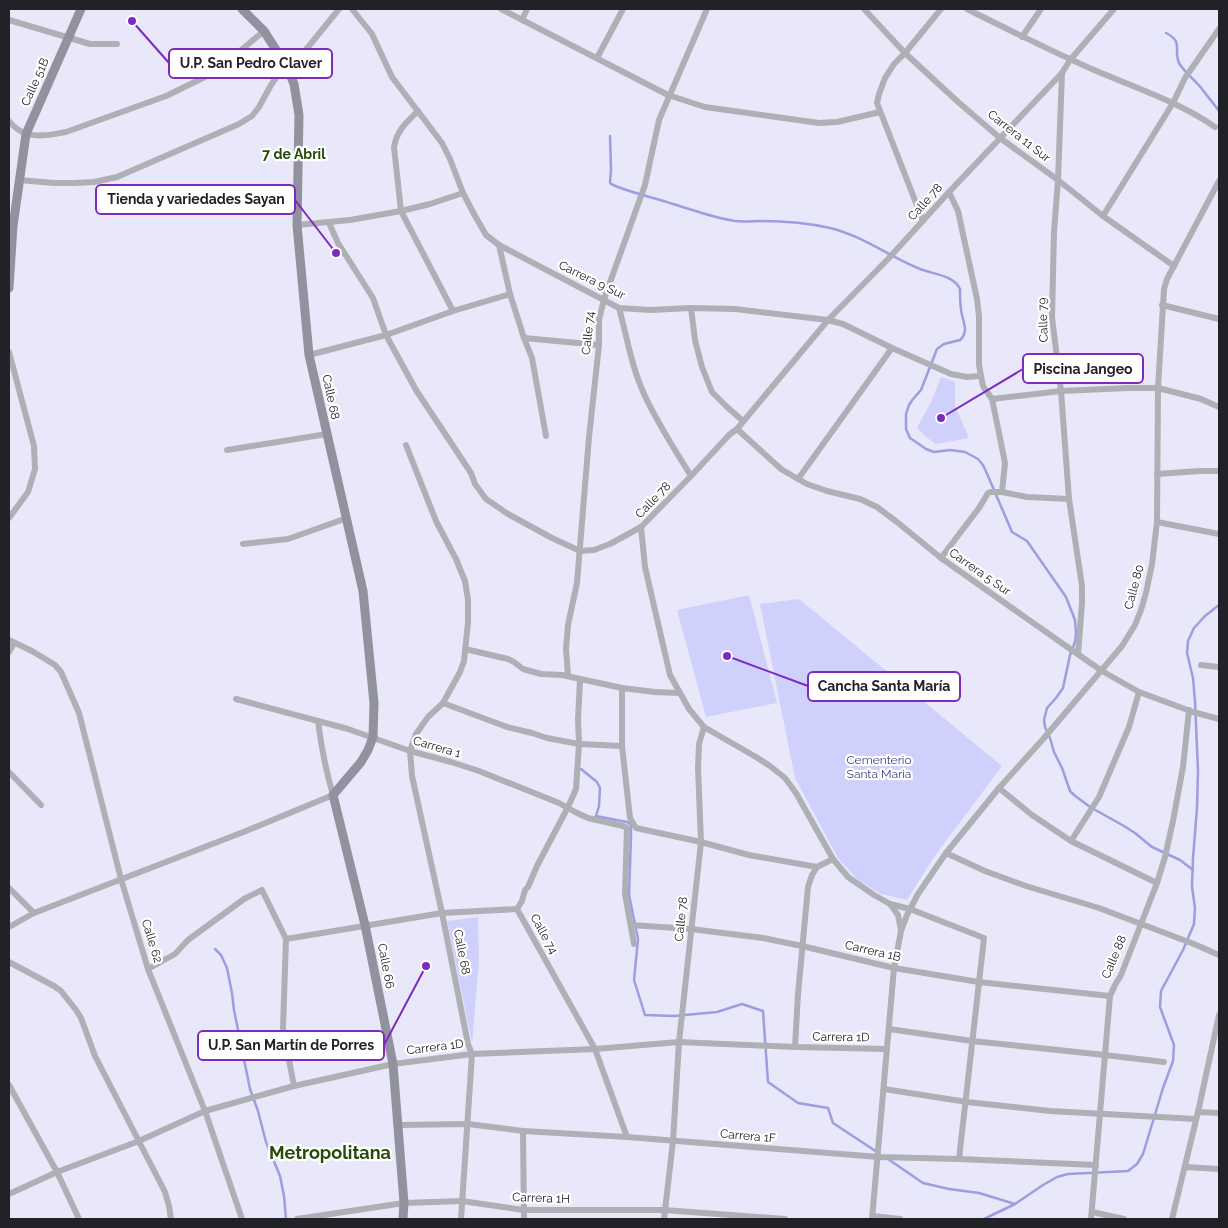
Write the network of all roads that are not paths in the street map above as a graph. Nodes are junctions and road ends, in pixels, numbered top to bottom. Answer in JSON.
{"nodes":[{"id":1,"x":81,"y":9,"type":"edge"},
{"id":2,"x":242,"y":9,"type":"edge"},
{"id":3,"x":339,"y":9,"type":"edge"},
{"id":4,"x":352,"y":9,"type":"edge"},
{"id":5,"x":501,"y":9,"type":"edge"},
{"id":6,"x":527,"y":9,"type":"edge"},
{"id":7,"x":624,"y":9,"type":"edge"},
{"id":8,"x":707,"y":9,"type":"edge"},
{"id":9,"x":864,"y":9,"type":"edge"},
{"id":10,"x":941,"y":9,"type":"edge"},
{"id":11,"x":966,"y":9,"type":"edge"},
{"id":12,"x":1041,"y":9,"type":"edge"},
{"id":13,"x":1114,"y":9,"type":"edge"},
{"id":14,"x":9,"y":20,"type":"edge"},
{"id":15,"x":522,"y":20,"type":"junction"},
{"id":16,"x":1219,"y":28,"type":"edge"},
{"id":17,"x":264,"y":31,"type":"junction"},
{"id":18,"x":1022,"y":37,"type":"junction"},
{"id":19,"x":69,"y":39,"type":"junction"},
{"id":20,"x":117,"y":44,"type":"dead end"},
{"id":21,"x":905,"y":53,"type":"junction"},
{"id":22,"x":597,"y":58,"type":"junction"},
{"id":23,"x":1070,"y":60,"type":"junction"},
{"id":24,"x":287,"y":67,"type":"junction"},
{"id":25,"x":1062,"y":73,"type":"junction"},
{"id":26,"x":668,"y":95,"type":"junction"},
{"id":27,"x":1173,"y":103,"type":"junction"},
{"id":28,"x":418,"y":111,"type":"junction"},
{"id":29,"x":880,"y":112,"type":"junction"},
{"id":30,"x":9,"y":121,"type":"edge"},
{"id":31,"x":1215,"y":127,"type":"dead end"},
{"id":32,"x":26,"y":134,"type":"junction"},
{"id":33,"x":1000,"y":138,"type":"junction"},
{"id":34,"x":19,"y":180,"type":"junction"},
{"id":35,"x":1058,"y":180,"type":"junction"},
{"id":36,"x":1219,"y":180,"type":"edge"},
{"id":37,"x":949,"y":192,"type":"junction"},
{"id":38,"x":463,"y":193,"type":"junction"},
{"id":39,"x":401,"y":211,"type":"junction"},
{"id":40,"x":1103,"y":216,"type":"junction"},
{"id":41,"x":923,"y":220,"type":"junction"},
{"id":42,"x":329,"y":223,"type":"junction"},
{"id":43,"x":11,"y":225,"type":"edge"},
{"id":44,"x":296,"y":225,"type":"junction"},
{"id":45,"x":499,"y":245,"type":"junction"},
{"id":46,"x":1174,"y":266,"type":"junction"},
{"id":47,"x":9,"y":288,"type":"edge"},
{"id":48,"x":510,"y":294,"type":"junction"},
{"id":49,"x":604,"y":299,"type":"junction"},
{"id":50,"x":1162,"y":305,"type":"junction"},
{"id":51,"x":619,"y":308,"type":"junction"},
{"id":52,"x":691,"y":308,"type":"junction"},
{"id":53,"x":454,"y":311,"type":"junction"},
{"id":54,"x":1219,"y":319,"type":"edge"},
{"id":55,"x":828,"y":320,"type":"junction"},
{"id":56,"x":386,"y":335,"type":"junction"},
{"id":57,"x":524,"y":338,"type":"junction"},
{"id":58,"x":599,"y":345,"type":"junction"},
{"id":59,"x":892,"y":348,"type":"junction"},
{"id":60,"x":9,"y":352,"type":"edge"},
{"id":61,"x":309,"y":355,"type":"junction"},
{"id":62,"x":980,"y":376,"type":"junction"},
{"id":63,"x":1158,"y":388,"type":"junction"},
{"id":64,"x":1061,"y":391,"type":"junction"},
{"id":65,"x":992,"y":399,"type":"junction"},
{"id":66,"x":1219,"y":407,"type":"edge"},
{"id":67,"x":743,"y":421,"type":"junction"},
{"id":68,"x":737,"y":429,"type":"junction"},
{"id":69,"x":327,"y":434,"type":"junction"},
{"id":70,"x":546,"y":436,"type":"dead end"},
{"id":71,"x":406,"y":445,"type":"dead end"},
{"id":72,"x":227,"y":450,"type":"dead end"},
{"id":73,"x":1219,"y":471,"type":"edge"},
{"id":74,"x":1156,"y":474,"type":"junction"},
{"id":75,"x":691,"y":476,"type":"junction"},
{"id":76,"x":798,"y":479,"type":"junction"},
{"id":77,"x":997,"y":492,"type":"junction"},
{"id":78,"x":1069,"y":498,"type":"junction"},
{"id":79,"x":9,"y":518,"type":"edge"},
{"id":80,"x":347,"y":518,"type":"junction"},
{"id":81,"x":1157,"y":522,"type":"junction"},
{"id":82,"x":641,"y":527,"type":"junction"},
{"id":83,"x":1219,"y":534,"type":"edge"},
{"id":84,"x":243,"y":544,"type":"dead end"},
{"id":85,"x":580,"y":551,"type":"junction"},
{"id":86,"x":941,"y":558,"type":"junction"},
{"id":87,"x":12,"y":642,"type":"edge"},
{"id":88,"x":465,"y":649,"type":"junction"},
{"id":89,"x":9,"y":652,"type":"edge"},
{"id":90,"x":1078,"y":654,"type":"junction"},
{"id":91,"x":1201,"y":665,"type":"dead end"},
{"id":92,"x":1219,"y":667,"type":"edge"},
{"id":93,"x":1102,"y":670,"type":"junction"},
{"id":94,"x":568,"y":676,"type":"junction"},
{"id":95,"x":580,"y":680,"type":"junction"},
{"id":96,"x":622,"y":688,"type":"junction"},
{"id":97,"x":1140,"y":692,"type":"junction"},
{"id":98,"x":679,"y":693,"type":"junction"},
{"id":99,"x":236,"y":699,"type":"dead end"},
{"id":100,"x":443,"y":703,"type":"junction"},
{"id":101,"x":1191,"y":711,"type":"junction"},
{"id":102,"x":1219,"y":719,"type":"edge"},
{"id":103,"x":318,"y":721,"type":"junction"},
{"id":104,"x":704,"y":727,"type":"junction"},
{"id":105,"x":372,"y":737,"type":"junction"},
{"id":106,"x":579,"y":744,"type":"junction"},
{"id":107,"x":622,"y":746,"type":"junction"},
{"id":108,"x":410,"y":751,"type":"junction"},
{"id":109,"x":9,"y":772,"type":"edge"},
{"id":110,"x":999,"y":788,"type":"junction"},
{"id":111,"x":333,"y":795,"type":"junction"},
{"id":112,"x":41,"y":805,"type":"dead end"},
{"id":113,"x":568,"y":807,"type":"junction"},
{"id":114,"x":1071,"y":841,"type":"junction"},
{"id":115,"x":701,"y":842,"type":"junction"},
{"id":116,"x":946,"y":853,"type":"junction"},
{"id":117,"x":833,"y":859,"type":"junction"},
{"id":118,"x":817,"y":868,"type":"junction"},
{"id":119,"x":121,"y":879,"type":"junction"},
{"id":120,"x":1157,"y":883,"type":"junction"},
{"id":121,"x":9,"y":888,"type":"edge"},
{"id":122,"x":890,"y":904,"type":"junction"},
{"id":123,"x":517,"y":909,"type":"junction"},
{"id":124,"x":910,"y":909,"type":"junction"},
{"id":125,"x":34,"y":913,"type":"junction"},
{"id":126,"x":442,"y":913,"type":"junction"},
{"id":127,"x":1140,"y":924,"type":"junction"},
{"id":128,"x":365,"y":925,"type":"junction"},
{"id":129,"x":634,"y":925,"type":"junction"},
{"id":130,"x":9,"y":927,"type":"edge"},
{"id":131,"x":691,"y":929,"type":"junction"},
{"id":132,"x":901,"y":931,"type":"junction"},
{"id":133,"x":286,"y":939,"type":"junction"},
{"id":134,"x":634,"y":944,"type":"dead end"},
{"id":135,"x":802,"y":946,"type":"junction"},
{"id":136,"x":1219,"y":955,"type":"edge"},
{"id":137,"x":9,"y":962,"type":"edge"},
{"id":138,"x":894,"y":968,"type":"junction"},
{"id":139,"x":148,"y":969,"type":"junction"},
{"id":140,"x":979,"y":982,"type":"junction"},
{"id":141,"x":1110,"y":996,"type":"junction"},
{"id":142,"x":1219,"y":1015,"type":"edge"},
{"id":143,"x":889,"y":1029,"type":"junction"},
{"id":144,"x":1218,"y":1029,"type":"edge"},
{"id":145,"x":972,"y":1041,"type":"junction"},
{"id":146,"x":680,"y":1042,"type":"junction"},
{"id":147,"x":795,"y":1048,"type":"junction"},
{"id":148,"x":595,"y":1049,"type":"junction"},
{"id":149,"x":887,"y":1049,"type":"junction"},
{"id":150,"x":472,"y":1054,"type":"junction"},
{"id":151,"x":1104,"y":1055,"type":"junction"},
{"id":152,"x":1164,"y":1062,"type":"dead end"},
{"id":153,"x":393,"y":1064,"type":"junction"},
{"id":154,"x":9,"y":1085,"type":"edge"},
{"id":155,"x":294,"y":1086,"type":"junction"},
{"id":156,"x":884,"y":1089,"type":"junction"},
{"id":157,"x":966,"y":1102,"type":"junction"},
{"id":158,"x":205,"y":1111,"type":"junction"},
{"id":159,"x":1219,"y":1113,"type":"edge"},
{"id":160,"x":1100,"y":1114,"type":"junction"},
{"id":161,"x":1197,"y":1116,"type":"junction"},
{"id":162,"x":468,"y":1124,"type":"junction"},
{"id":163,"x":399,"y":1125,"type":"junction"},
{"id":164,"x":523,"y":1131,"type":"junction"},
{"id":165,"x":627,"y":1137,"type":"junction"},
{"id":166,"x":139,"y":1141,"type":"junction"},
{"id":167,"x":673,"y":1141,"type":"junction"},
{"id":168,"x":878,"y":1157,"type":"junction"},
{"id":169,"x":959,"y":1159,"type":"junction"},
{"id":170,"x":1185,"y":1167,"type":"junction"},
{"id":171,"x":1219,"y":1169,"type":"edge"},
{"id":172,"x":1096,"y":1170,"type":"junction"},
{"id":173,"x":57,"y":1172,"type":"junction"},
{"id":174,"x":9,"y":1194,"type":"edge"},
{"id":175,"x":462,"y":1201,"type":"junction"},
{"id":176,"x":404,"y":1203,"type":"junction"},
{"id":177,"x":523,"y":1210,"type":"junction"},
{"id":178,"x":664,"y":1210,"type":"junction"},
{"id":179,"x":1091,"y":1216,"type":"edge"},
{"id":180,"x":873,"y":1218,"type":"edge"},
{"id":181,"x":79,"y":1219,"type":"edge"},
{"id":182,"x":171,"y":1219,"type":"edge"},
{"id":183,"x":242,"y":1219,"type":"edge"},
{"id":184,"x":297,"y":1219,"type":"edge"},
{"id":185,"x":403,"y":1219,"type":"edge"},
{"id":186,"x":461,"y":1219,"type":"edge"},
{"id":187,"x":524,"y":1219,"type":"edge"},
{"id":188,"x":664,"y":1219,"type":"edge"},
{"id":189,"x":785,"y":1219,"type":"edge"},
{"id":190,"x":900,"y":1219,"type":"edge"},
{"id":191,"x":1124,"y":1219,"type":"edge"},
{"id":192,"x":1172,"y":1219,"type":"edge"}],
"edges":[{"from":1,"to":19,"type":"street","name":"Calle 51B"},
{"from":2,"to":17,"type":"street","name":"Calle 68"},
{"from":3,"to":24,"type":"street"},
{"from":4,"to":28,"type":"street","name":"Carrera 9 Sur"},
{"from":5,"to":15,"type":"street"},
{"from":6,"to":15,"type":"street"},
{"from":7,"to":22,"type":"street"},
{"from":8,"to":26,"type":"street","name":"Calle 74"},
{"from":9,"to":21,"type":"street","name":"Carrera 11 Sur"},
{"from":10,"to":21,"type":"street"},
{"from":11,"to":18,"type":"street"},
{"from":12,"to":18,"type":"street"},
{"from":13,"to":23,"type":"street","name":"Calle 78"},
{"from":14,"to":19,"type":"street"},
{"from":15,"to":22,"type":"street"},
{"from":16,"to":27,"type":"street"},
{"from":17,"to":24,"type":"street","name":"Calle 68"},
{"from":17,"to":32,"type":"street"},
{"from":18,"to":23,"type":"street"},
{"from":19,"to":20,"type":"street"},
{"from":19,"to":32,"type":"street","name":"Calle 51B"},
{"from":21,"to":29,"type":"street"},
{"from":21,"to":33,"type":"street","name":"Carrera 11 Sur"},
{"from":22,"to":26,"type":"street"},
{"from":23,"to":25,"type":"street","name":"Calle 78"},
{"from":23,"to":27,"type":"street"},
{"from":24,"to":34,"type":"street"},
{"from":24,"to":44,"type":"street","name":"Calle 68"},
{"from":25,"to":33,"type":"street","name":"Calle 78"},
{"from":25,"to":35,"type":"street","name":"Calle 79"},
{"from":26,"to":29,"type":"street"},
{"from":26,"to":49,"type":"street","name":"Calle 74"},
{"from":27,"to":31,"type":"street"},
{"from":27,"to":40,"type":"street"},
{"from":28,"to":38,"type":"street","name":"Carrera 9 Sur"},
{"from":28,"to":39,"type":"street"},
{"from":29,"to":41,"type":"street"},
{"from":30,"to":32,"type":"street"},
{"from":32,"to":34,"type":"street","name":"Calle 51B"},
{"from":33,"to":35,"type":"street","name":"Carrera 11 Sur"},
{"from":33,"to":37,"type":"street","name":"Calle 78"},
{"from":34,"to":43,"type":"street","name":"Calle 51B"},
{"from":35,"to":40,"type":"street","name":"Carrera 11 Sur"},
{"from":35,"to":64,"type":"street","name":"Calle 79"},
{"from":36,"to":46,"type":"street","name":"Calle 80"},
{"from":37,"to":41,"type":"street","name":"Calle 78"},
{"from":37,"to":62,"type":"street"},
{"from":38,"to":39,"type":"street"},
{"from":38,"to":45,"type":"street","name":"Carrera 9 Sur"},
{"from":39,"to":42,"type":"street"},
{"from":39,"to":53,"type":"street"},
{"from":40,"to":46,"type":"street","name":"Carrera 11 Sur"},
{"from":41,"to":55,"type":"street","name":"Calle 78"},
{"from":42,"to":44,"type":"street"},
{"from":42,"to":56,"type":"street"},
{"from":43,"to":47,"type":"street","name":"Calle 51B"},
{"from":44,"to":61,"type":"street","name":"Calle 68"},
{"from":45,"to":48,"type":"street"},
{"from":45,"to":49,"type":"street","name":"Carrera 9 Sur"},
{"from":46,"to":50,"type":"street","name":"Calle 80"},
{"from":48,"to":53,"type":"street"},
{"from":48,"to":57,"type":"street"},
{"from":49,"to":51,"type":"street","name":"Carrera 9 Sur"},
{"from":49,"to":58,"type":"street","name":"Calle 74"},
{"from":50,"to":54,"type":"street"},
{"from":50,"to":63,"type":"street","name":"Calle 80"},
{"from":51,"to":52,"type":"street","name":"Carrera 9 Sur"},
{"from":51,"to":75,"type":"street"},
{"from":52,"to":55,"type":"street","name":"Carrera 9 Sur"},
{"from":52,"to":67,"type":"street"},
{"from":53,"to":56,"type":"street"},
{"from":55,"to":59,"type":"street","name":"Carrera 9 Sur"},
{"from":55,"to":67,"type":"street","name":"Calle 78"},
{"from":56,"to":61,"type":"street"},
{"from":56,"to":85,"type":"street"},
{"from":57,"to":58,"type":"street"},
{"from":57,"to":70,"type":"street"},
{"from":58,"to":85,"type":"street","name":"Calle 74"},
{"from":59,"to":62,"type":"street","name":"Carrera 9 Sur"},
{"from":59,"to":76,"type":"street"},
{"from":60,"to":79,"type":"street"},
{"from":61,"to":69,"type":"street","name":"Calle 68"},
{"from":62,"to":65,"type":"street"},
{"from":63,"to":64,"type":"street"},
{"from":63,"to":66,"type":"street"},
{"from":63,"to":74,"type":"street","name":"Calle 80"},
{"from":64,"to":65,"type":"street"},
{"from":64,"to":78,"type":"street","name":"Calle 79"},
{"from":65,"to":77,"type":"street"},
{"from":67,"to":68,"type":"street","name":"Calle 78"},
{"from":68,"to":75,"type":"street","name":"Calle 78"},
{"from":68,"to":76,"type":"street","name":"Carrera 5 Sur"},
{"from":69,"to":72,"type":"street"},
{"from":69,"to":80,"type":"street","name":"Calle 68"},
{"from":71,"to":88,"type":"street","name":"Calle 68"},
{"from":73,"to":74,"type":"street"},
{"from":74,"to":81,"type":"street","name":"Calle 80"},
{"from":75,"to":82,"type":"street","name":"Calle 78"},
{"from":76,"to":86,"type":"street","name":"Carrera 5 Sur"},
{"from":77,"to":78,"type":"street"},
{"from":77,"to":86,"type":"street"},
{"from":78,"to":90,"type":"street","name":"Calle 79"},
{"from":80,"to":84,"type":"street"},
{"from":80,"to":105,"type":"street","name":"Calle 68"},
{"from":81,"to":83,"type":"street"},
{"from":81,"to":93,"type":"street","name":"Calle 80"},
{"from":82,"to":85,"type":"street"},
{"from":82,"to":98,"type":"street","name":"Calle 78"},
{"from":85,"to":94,"type":"street","name":"Calle 74"},
{"from":86,"to":90,"type":"street","name":"Carrera 5 Sur"},
{"from":87,"to":89,"type":"street"},
{"from":87,"to":119,"type":"street","name":"Calle 62"},
{"from":88,"to":94,"type":"street"},
{"from":88,"to":100,"type":"street","name":"Calle 68"},
{"from":90,"to":93,"type":"street","name":"Carrera 5 Sur"},
{"from":91,"to":92,"type":"street"},
{"from":93,"to":97,"type":"street","name":"Carrera 5 Sur"},
{"from":93,"to":110,"type":"street","name":"Calle 80"},
{"from":94,"to":95,"type":"street"},
{"from":95,"to":96,"type":"street"},
{"from":95,"to":106,"type":"street","name":"Calle 74"},
{"from":96,"to":98,"type":"street"},
{"from":96,"to":107,"type":"street"},
{"from":97,"to":101,"type":"street","name":"Carrera 5 Sur"},
{"from":97,"to":114,"type":"street"},
{"from":98,"to":104,"type":"street","name":"Calle 78"},
{"from":99,"to":103,"type":"street","name":"Carrera 1"},
{"from":100,"to":106,"type":"street"},
{"from":100,"to":108,"type":"street","name":"Calle 68"},
{"from":101,"to":102,"type":"street","name":"Carrera 5 Sur"},
{"from":101,"to":120,"type":"street","name":"Calle 88"},
{"from":103,"to":105,"type":"street","name":"Carrera 1"},
{"from":103,"to":111,"type":"street","name":"Calle 66"},
{"from":104,"to":115,"type":"street","name":"Calle 78"},
{"from":104,"to":117,"type":"street"},
{"from":105,"to":108,"type":"street","name":"Carrera 1"},
{"from":105,"to":111,"type":"street","name":"Calle 68"},
{"from":106,"to":107,"type":"street"},
{"from":106,"to":113,"type":"street","name":"Calle 74"},
{"from":107,"to":115,"type":"street"},
{"from":108,"to":113,"type":"street","name":"Carrera 1"},
{"from":108,"to":126,"type":"street","name":"Calle 68"},
{"from":109,"to":112,"type":"street"},
{"from":110,"to":114,"type":"street"},
{"from":110,"to":116,"type":"street","name":"Calle 80"},
{"from":111,"to":119,"type":"street"},
{"from":111,"to":128,"type":"street","name":"Calle 66"},
{"from":113,"to":123,"type":"street","name":"Calle 74"},
{"from":113,"to":129,"type":"street","name":"Carrera 1"},
{"from":114,"to":120,"type":"street"},
{"from":115,"to":118,"type":"street"},
{"from":115,"to":131,"type":"street","name":"Calle 78"},
{"from":116,"to":124,"type":"street","name":"Calle 80"},
{"from":116,"to":127,"type":"street"},
{"from":117,"to":118,"type":"street"},
{"from":117,"to":122,"type":"street"},
{"from":118,"to":135,"type":"street"},
{"from":119,"to":125,"type":"street"},
{"from":119,"to":139,"type":"street","name":"Calle 62"},
{"from":120,"to":127,"type":"street","name":"Calle 88"},
{"from":121,"to":125,"type":"street"},
{"from":122,"to":124,"type":"street"},
{"from":122,"to":132,"type":"street"},
{"from":123,"to":126,"type":"street"},
{"from":123,"to":148,"type":"street","name":"Calle 74"},
{"from":124,"to":132,"type":"street","name":"Calle 80"},
{"from":124,"to":140,"type":"street"},
{"from":125,"to":130,"type":"street"},
{"from":126,"to":128,"type":"street"},
{"from":126,"to":150,"type":"street","name":"Calle 68"},
{"from":127,"to":136,"type":"street"},
{"from":127,"to":141,"type":"street","name":"Calle 88"},
{"from":128,"to":133,"type":"street"},
{"from":128,"to":153,"type":"street","name":"Calle 66"},
{"from":129,"to":131,"type":"street","name":"Carrera 1B"},
{"from":129,"to":134,"type":"street"},
{"from":131,"to":135,"type":"street","name":"Carrera 1B"},
{"from":131,"to":146,"type":"street","name":"Calle 78"},
{"from":132,"to":138,"type":"street","name":"Calle 80"},
{"from":133,"to":139,"type":"street"},
{"from":133,"to":155,"type":"street"},
{"from":135,"to":138,"type":"street","name":"Carrera 1B"},
{"from":135,"to":147,"type":"street"},
{"from":137,"to":166,"type":"street"},
{"from":138,"to":140,"type":"street","name":"Carrera 1B"},
{"from":138,"to":143,"type":"street","name":"Calle 80"},
{"from":139,"to":158,"type":"street","name":"Calle 62"},
{"from":140,"to":141,"type":"street","name":"Carrera 1B"},
{"from":140,"to":145,"type":"street"},
{"from":141,"to":151,"type":"street","name":"Calle 88"},
{"from":142,"to":144,"type":"street"},
{"from":143,"to":145,"type":"street"},
{"from":143,"to":149,"type":"street","name":"Calle 80"},
{"from":144,"to":161,"type":"street"},
{"from":145,"to":151,"type":"street"},
{"from":145,"to":157,"type":"street"},
{"from":146,"to":147,"type":"street","name":"Carrera 1D"},
{"from":146,"to":148,"type":"street","name":"Carrera 1D"},
{"from":146,"to":167,"type":"street","name":"Calle 78"},
{"from":147,"to":149,"type":"street","name":"Carrera 1D"},
{"from":148,"to":150,"type":"street","name":"Carrera 1D"},
{"from":148,"to":165,"type":"street","name":"Calle 74"},
{"from":149,"to":156,"type":"street","name":"Calle 80"},
{"from":150,"to":153,"type":"street","name":"Carrera 1D"},
{"from":150,"to":162,"type":"street","name":"Calle 68"},
{"from":151,"to":152,"type":"street"},
{"from":151,"to":160,"type":"street","name":"Calle 88"},
{"from":153,"to":155,"type":"street","name":"Carrera 1D"},
{"from":153,"to":163,"type":"street","name":"Calle 66"},
{"from":154,"to":173,"type":"street"},
{"from":155,"to":158,"type":"street","name":"Carrera 1D"},
{"from":156,"to":157,"type":"street"},
{"from":156,"to":168,"type":"street","name":"Calle 80"},
{"from":157,"to":160,"type":"street"},
{"from":157,"to":169,"type":"street"},
{"from":158,"to":166,"type":"street","name":"Carrera 1D"},
{"from":158,"to":183,"type":"street","name":"Calle 62"},
{"from":159,"to":161,"type":"street"},
{"from":160,"to":161,"type":"street"},
{"from":160,"to":172,"type":"street","name":"Calle 88"},
{"from":161,"to":170,"type":"street"},
{"from":162,"to":163,"type":"street","name":"Carrera 1F"},
{"from":162,"to":164,"type":"street","name":"Carrera 1F"},
{"from":162,"to":175,"type":"street","name":"Calle 68"},
{"from":163,"to":176,"type":"street","name":"Calle 66"},
{"from":164,"to":165,"type":"street","name":"Carrera 1F"},
{"from":164,"to":177,"type":"street"},
{"from":165,"to":167,"type":"street","name":"Carrera 1F"},
{"from":166,"to":173,"type":"street","name":"Carrera 1D"},
{"from":166,"to":182,"type":"street"},
{"from":167,"to":168,"type":"street","name":"Carrera 1F"},
{"from":167,"to":178,"type":"street","name":"Calle 78"},
{"from":168,"to":169,"type":"street","name":"Carrera 1F"},
{"from":168,"to":180,"type":"street","name":"Calle 80"},
{"from":169,"to":172,"type":"street","name":"Carrera 1F"},
{"from":170,"to":171,"type":"street"},
{"from":170,"to":192,"type":"street"},
{"from":172,"to":179,"type":"street","name":"Calle 88"},
{"from":173,"to":174,"type":"street","name":"Carrera 1D"},
{"from":173,"to":181,"type":"street"},
{"from":175,"to":176,"type":"street","name":"Carrera 1H"},
{"from":175,"to":177,"type":"street","name":"Carrera 1H"},
{"from":175,"to":186,"type":"street","name":"Calle 68"},
{"from":176,"to":184,"type":"street","name":"Carrera 1H"},
{"from":176,"to":185,"type":"street","name":"Calle 66"},
{"from":177,"to":178,"type":"street","name":"Carrera 1H"},
{"from":177,"to":187,"type":"street"},
{"from":178,"to":188,"type":"street","name":"Calle 78"},
{"from":178,"to":189,"type":"street","name":"Carrera 1H"},
{"from":179,"to":191,"type":"street"},
{"from":180,"to":190,"type":"street"}]}
